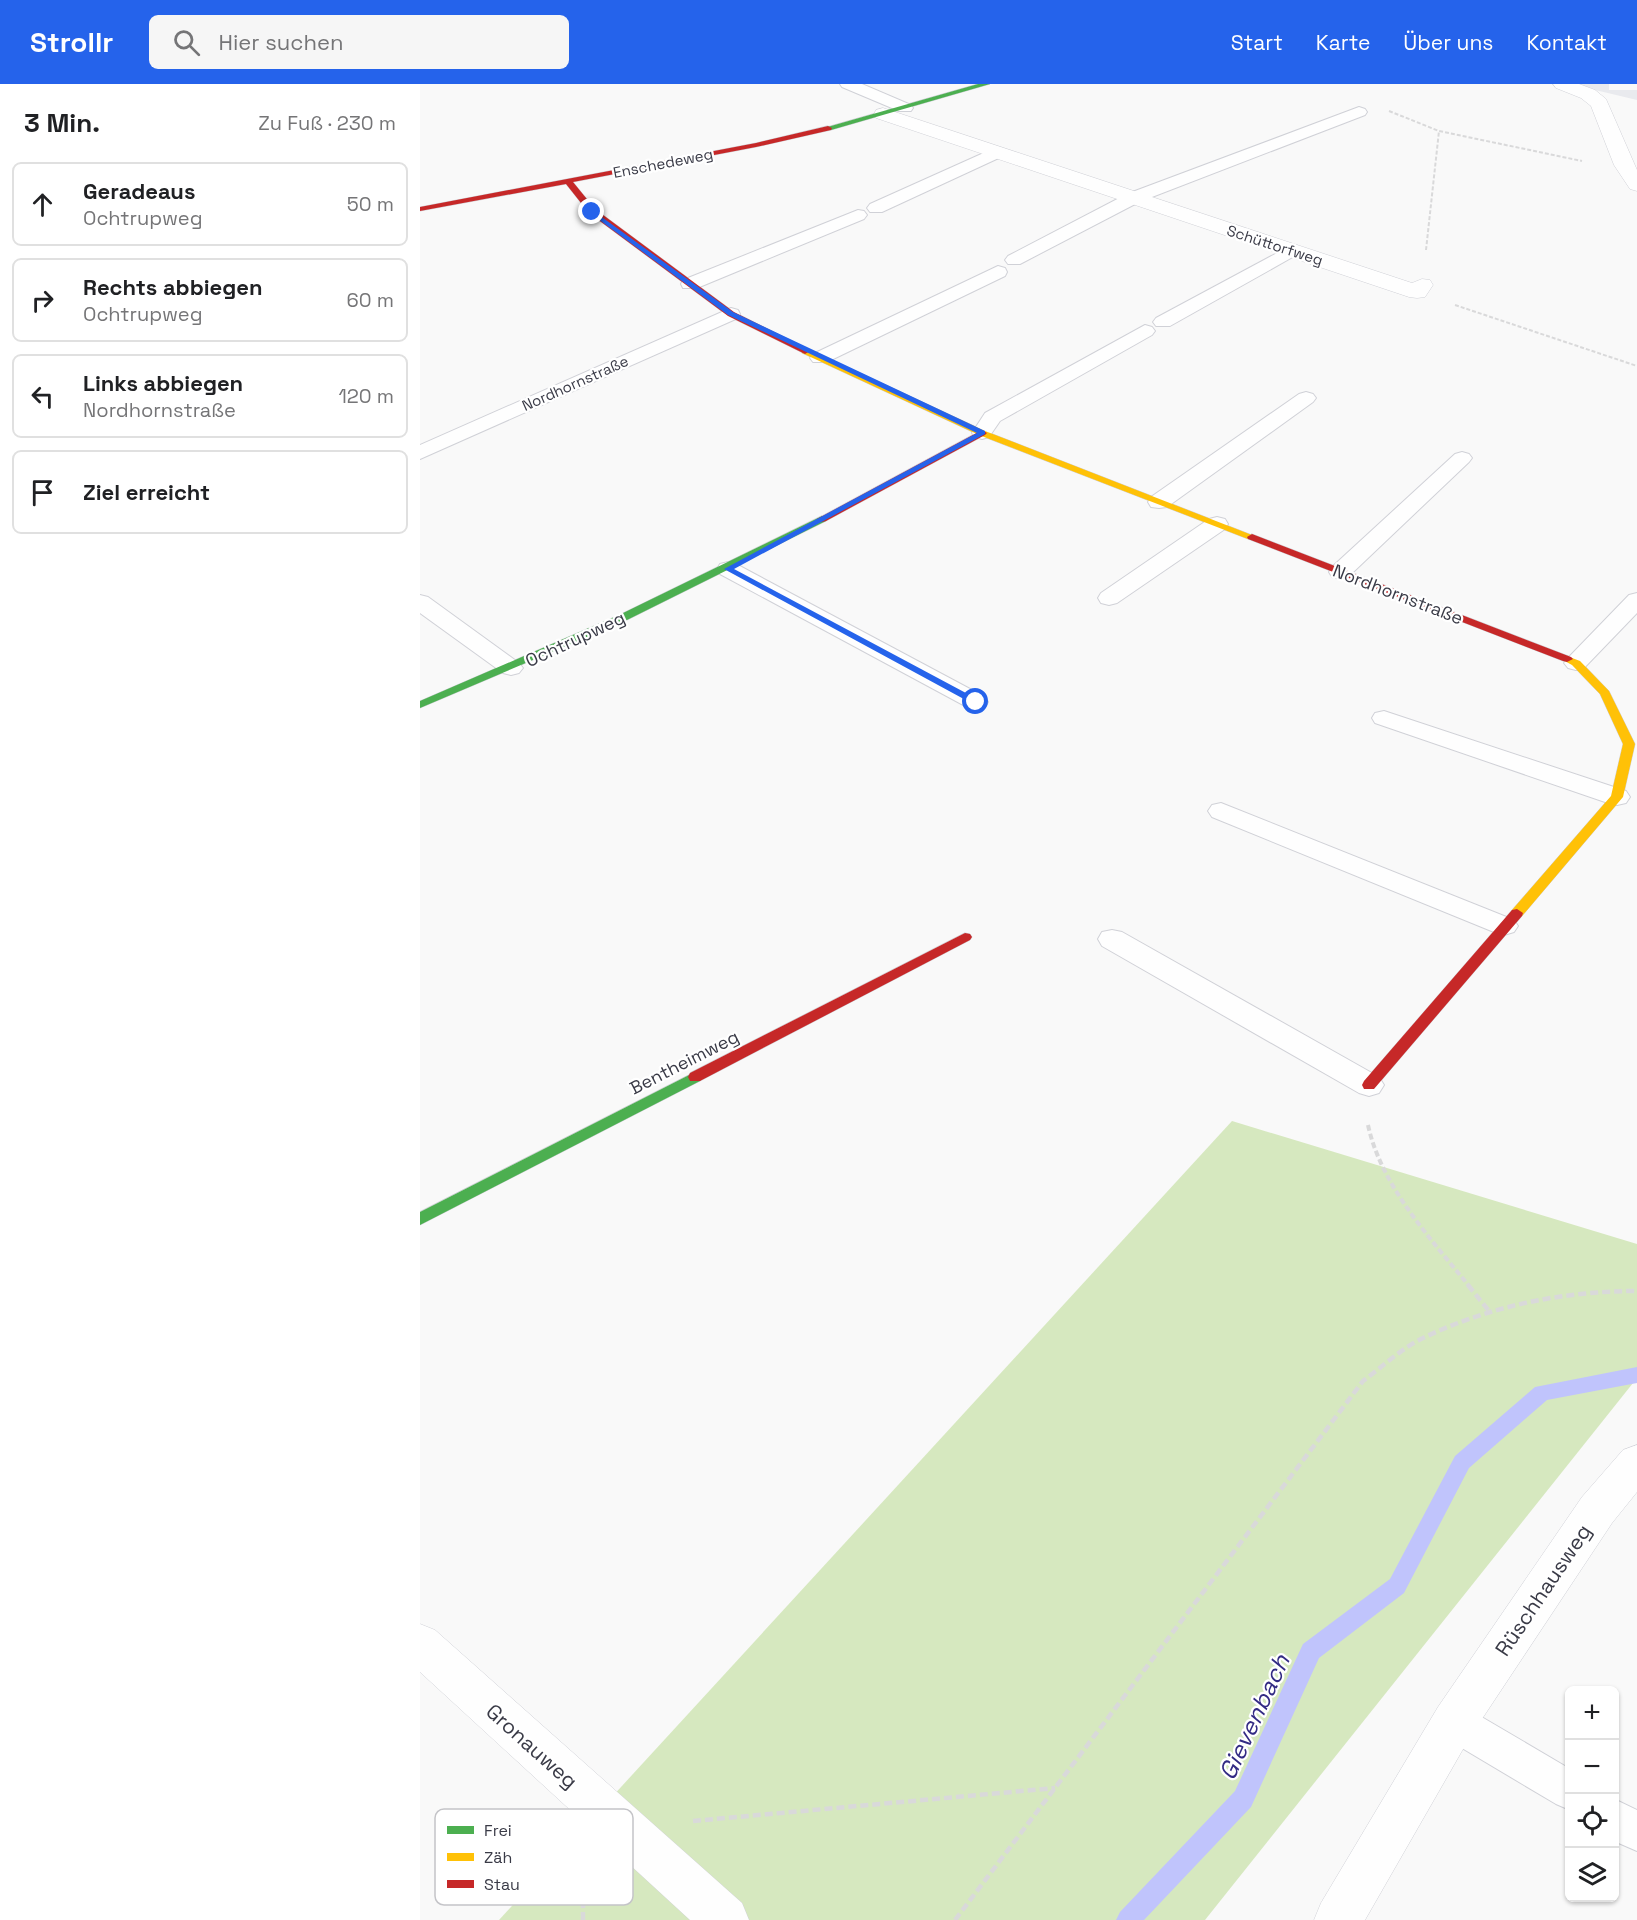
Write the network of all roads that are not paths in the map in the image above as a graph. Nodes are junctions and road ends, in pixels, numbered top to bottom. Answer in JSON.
{"nodes":[{"id":1,"x":848,"y":84,"type":"edge"},
{"id":2,"x":986,"y":84,"type":"edge"},
{"id":3,"x":1562,"y":84,"type":"edge"},
{"id":4,"x":904,"y":108,"type":"junction"},
{"id":5,"x":1359,"y":112,"type":"road end"},
{"id":6,"x":883,"y":114,"type":"junction"},
{"id":7,"x":997,"y":152,"type":"junction"},
{"id":8,"x":568,"y":181,"type":"junction"},
{"id":9,"x":1637,"y":185,"type":"edge"},
{"id":10,"x":1133,"y":198,"type":"junction"},
{"id":11,"x":876,"y":208,"type":"dead end"},
{"id":12,"x":420,"y":210,"type":"edge"},
{"id":13,"x":858,"y":215,"type":"dead end"},
{"id":14,"x":1292,"y":250,"type":"junction"},
{"id":15,"x":1014,"y":260,"type":"dead end"},
{"id":16,"x":998,"y":272,"type":"dead end"},
{"id":17,"x":690,"y":284,"type":"junction"},
{"id":18,"x":1420,"y":288,"type":"road end"},
{"id":19,"x":731,"y":314,"type":"junction"},
{"id":20,"x":820,"y":358,"type":"junction"},
{"id":21,"x":1306,"y":398,"type":"dead end"},
{"id":22,"x":982,"y":433,"type":"junction"},
{"id":23,"x":422,"y":458,"type":"edge"},
{"id":24,"x":1462,"y":458,"type":"dead end"},
{"id":25,"x":1160,"y":501,"type":"junction"},
{"id":26,"x":1217,"y":524,"type":"junction"},
{"id":27,"x":728,"y":569,"type":"junction"},
{"id":28,"x":1340,"y":572,"type":"junction"},
{"id":29,"x":1109,"y":598,"type":"dead end"},
{"id":30,"x":1637,"y":600,"type":"edge"},
{"id":31,"x":420,"y":602,"type":"edge"},
{"id":32,"x":1576,"y":663,"type":"junction"},
{"id":33,"x":511,"y":668,"type":"junction"},
{"id":34,"x":976,"y":702,"type":"dead end"},
{"id":35,"x":420,"y":705,"type":"edge"},
{"id":36,"x":1384,"y":718,"type":"dead end"},
{"id":37,"x":1617,"y":797,"type":"junction"},
{"id":38,"x":1221,"y":811,"type":"dead end"},
{"id":39,"x":1504,"y":926,"type":"junction"},
{"id":40,"x":965,"y":937,"type":"dead end"},
{"id":41,"x":1112,"y":939,"type":"dead end"},
{"id":42,"x":1370,"y":1085,"type":"joint"},
{"id":43,"x":420,"y":1219,"type":"edge"},
{"id":44,"x":1637,"y":1462,"type":"edge"},
{"id":45,"x":420,"y":1644,"type":"edge"},
{"id":46,"x":1454,"y":1722,"type":"junction"},
{"id":47,"x":1565,"y":1789,"type":"edge"},
{"id":48,"x":601,"y":1809,"type":"edge"},
{"id":49,"x":1619,"y":1821,"type":"edge"},
{"id":50,"x":1637,"y":1832,"type":"edge"},
{"id":51,"x":633,"y":1838,"type":"edge"},
{"id":52,"x":725,"y":1920,"type":"edge"},
{"id":53,"x":1338,"y":1920,"type":"edge"}],
"edges":[{"from":1,"to":4,"type":"lane"},
{"from":2,"to":4,"type":"street","name":"Enschedeweg"},
{"from":3,"to":9,"type":"street"},
{"from":4,"to":6,"type":"street","name":"Enschedeweg"},
{"from":5,"to":10,"type":"lane"},
{"from":6,"to":7,"type":"street","name":"Schüttorfweg"},
{"from":6,"to":8,"type":"street","name":"Enschedeweg"},
{"from":7,"to":10,"type":"street","name":"Schüttorfweg"},
{"from":7,"to":11,"type":"lane"},
{"from":8,"to":12,"type":"street","name":"Enschedeweg"},
{"from":8,"to":17,"type":"street","name":"Nordhornstraße"},
{"from":10,"to":14,"type":"street","name":"Schüttorfweg"},
{"from":10,"to":15,"type":"lane"},
{"from":13,"to":17,"type":"lane"},
{"from":14,"to":18,"type":"street","name":"Schüttorfweg"},
{"from":14,"to":22,"type":"lane"},
{"from":16,"to":20,"type":"lane"},
{"from":17,"to":19,"type":"street","name":"Nordhornstraße"},
{"from":19,"to":20,"type":"street","name":"Nordhornstraße"},
{"from":19,"to":23,"type":"lane","name":"Nordhornstraße"},
{"from":20,"to":22,"type":"street","name":"Nordhornstraße"},
{"from":21,"to":25,"type":"lane"},
{"from":22,"to":25,"type":"street","name":"Nordhornstraße"},
{"from":22,"to":27,"type":"street","name":"Ochtrupweg"},
{"from":24,"to":28,"type":"lane"},
{"from":25,"to":26,"type":"street","name":"Nordhornstraße"},
{"from":26,"to":28,"type":"street","name":"Nordhornstraße"},
{"from":26,"to":29,"type":"lane"},
{"from":27,"to":33,"type":"street","name":"Ochtrupweg"},
{"from":27,"to":34,"type":"lane"},
{"from":28,"to":32,"type":"street","name":"Nordhornstraße"},
{"from":30,"to":32,"type":"lane"},
{"from":31,"to":33,"type":"lane"},
{"from":32,"to":37,"type":"street","name":"Nordhornstraße"},
{"from":33,"to":35,"type":"street","name":"Ochtrupweg"},
{"from":36,"to":37,"type":"lane"},
{"from":37,"to":39,"type":"street","name":"Nordhornstraße"},
{"from":38,"to":39,"type":"lane"},
{"from":39,"to":42,"type":"street","name":"Nordhornstraße"},
{"from":40,"to":43,"type":"street","name":"Bentheimweg"},
{"from":41,"to":42,"type":"lane"},
{"from":44,"to":46,"type":"street","name":"Rüschhausweg"},
{"from":45,"to":48,"type":"street","name":"Gronauweg"},
{"from":46,"to":47,"type":"lane"},
{"from":46,"to":53,"type":"street","name":"Rüschhausweg"},
{"from":49,"to":50,"type":"lane"},
{"from":51,"to":52,"type":"street","name":"Gronauweg"}]}
